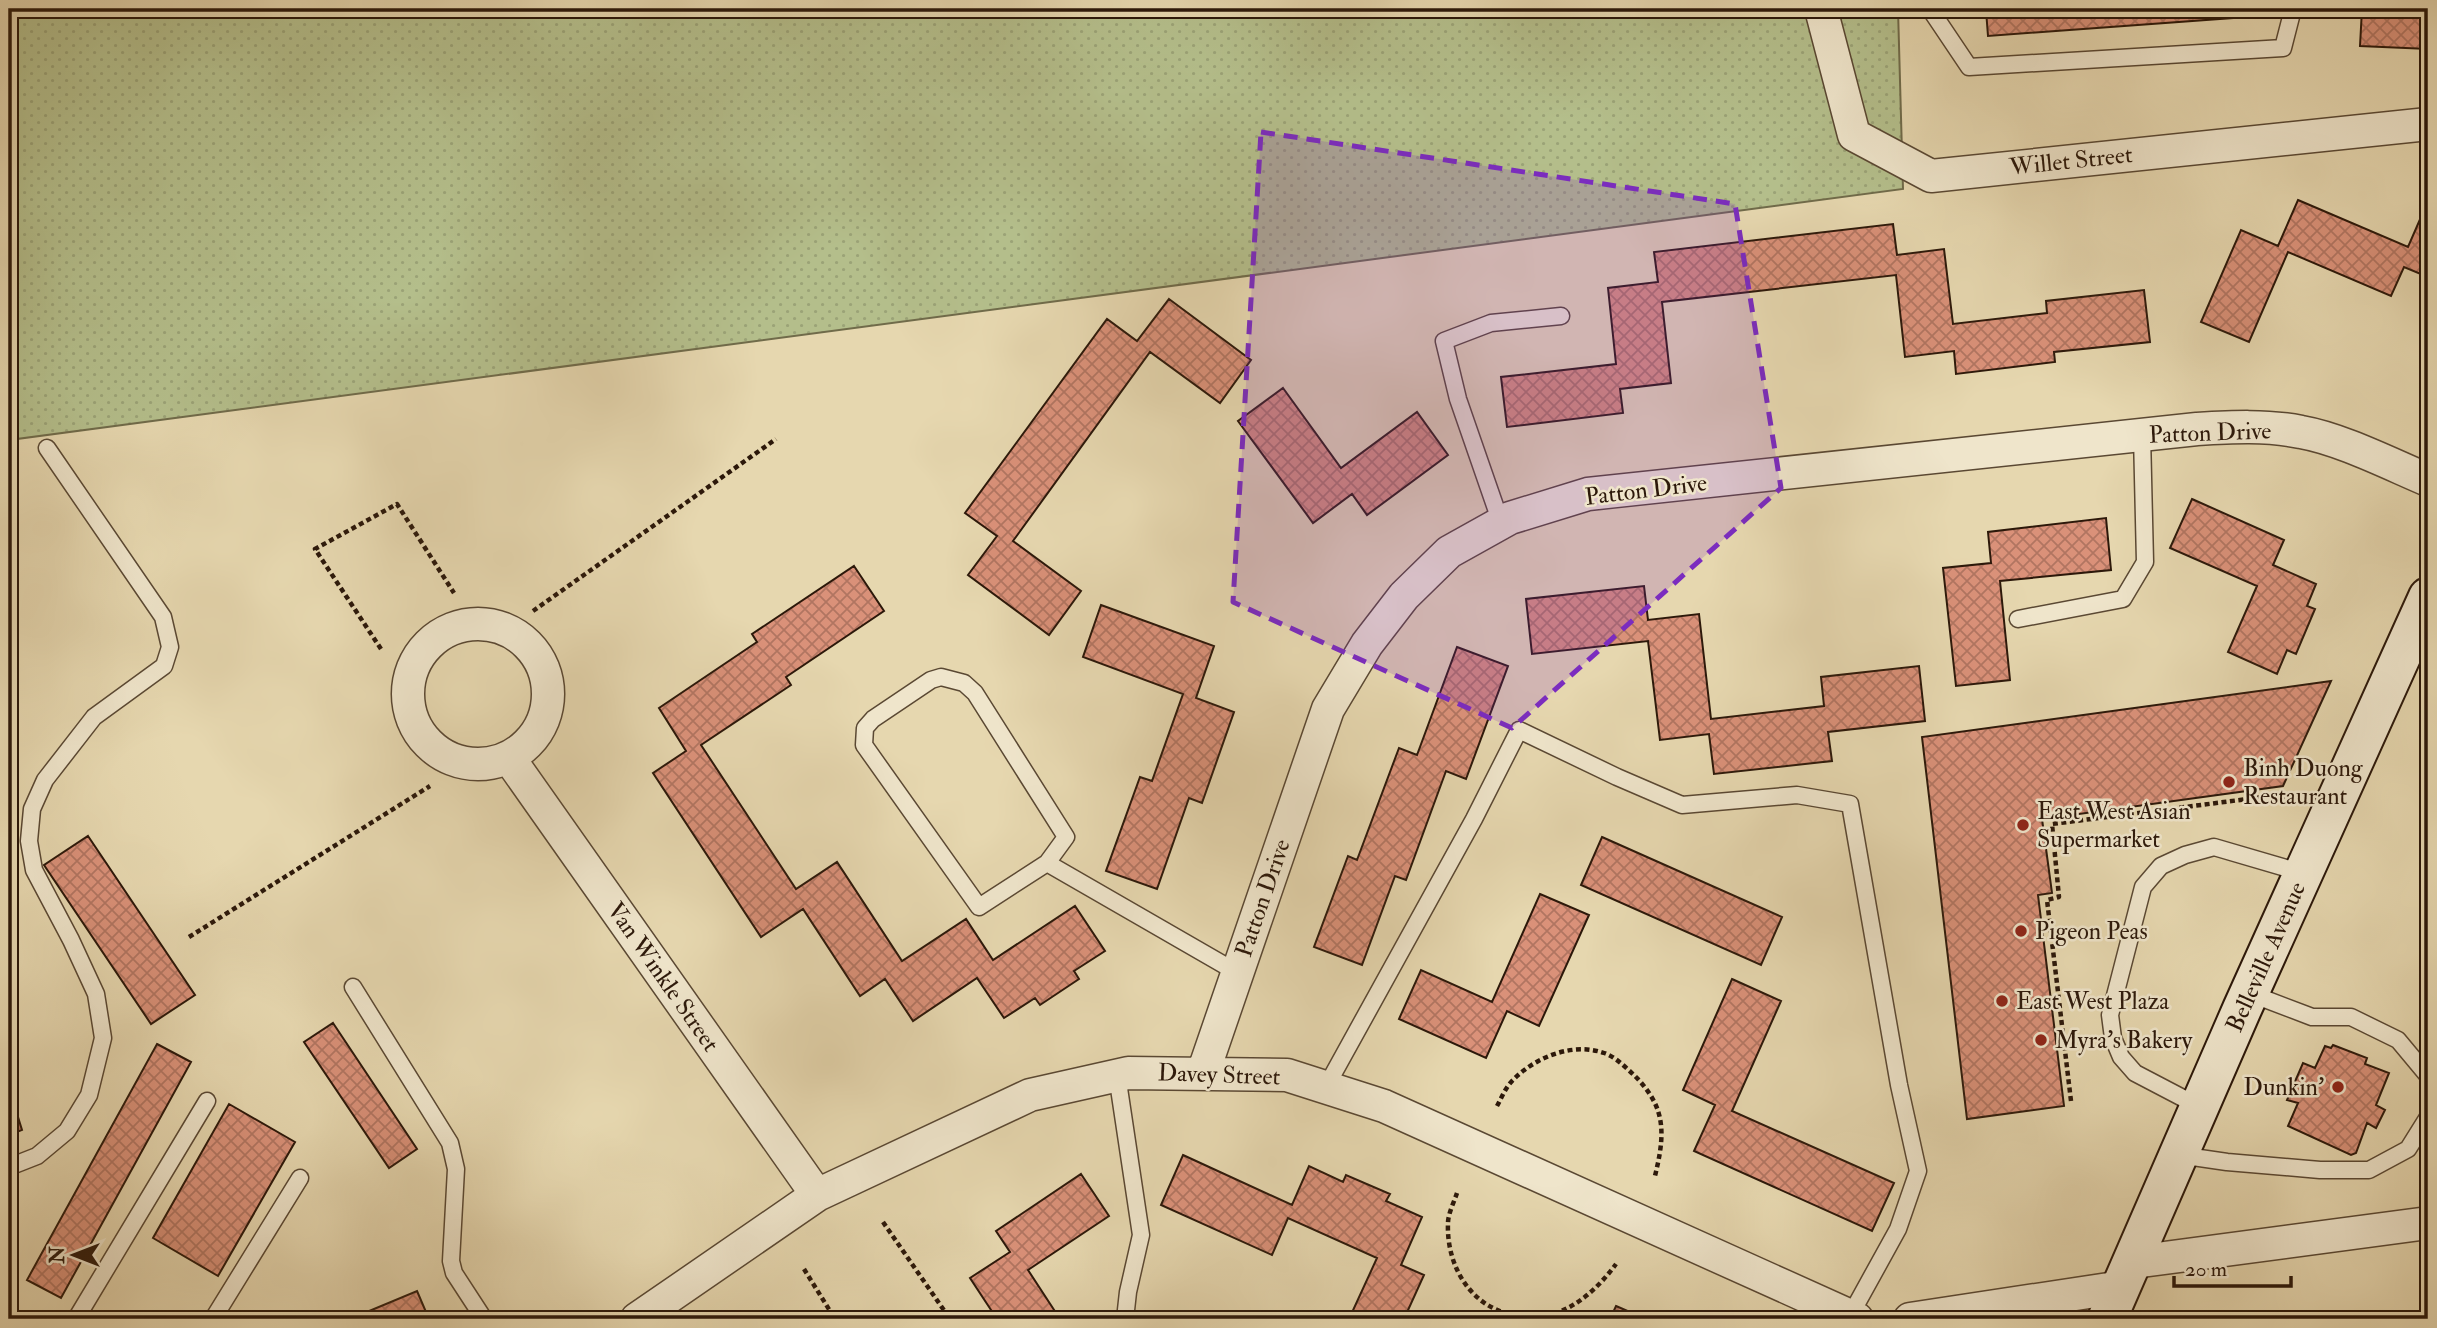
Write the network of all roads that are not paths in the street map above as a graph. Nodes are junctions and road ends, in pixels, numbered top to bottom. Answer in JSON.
{"nodes":[{"id":1,"x":1821,"y":9,"type":"edge"},
{"id":2,"x":1930,"y":9,"type":"edge"},
{"id":3,"x":2293,"y":9,"type":"edge"},
{"id":4,"x":2428,"y":124,"type":"edge"},
{"id":5,"x":1562,"y":316,"type":"dead end"},
{"id":6,"x":2143,"y":435,"type":"junction"},
{"id":7,"x":47,"y":448,"type":"dead end"},
{"id":8,"x":2428,"y":480,"type":"edge"},
{"id":9,"x":1501,"y":523,"type":"junction"},
{"id":10,"x":2428,"y":597,"type":"edge"},
{"id":11,"x":2018,"y":619,"type":"dead end"},
{"id":12,"x":2416,"y":650,"type":"edge"},
{"id":13,"x":509,"y":758,"type":"junction"},
{"id":14,"x":1047,"y":863,"type":"junction"},
{"id":15,"x":2303,"y":873,"type":"junction"},
{"id":16,"x":1238,"y":973,"type":"junction"},
{"id":17,"x":353,"y":987,"type":"dead end"},
{"id":18,"x":2249,"y":993,"type":"junction"},
{"id":19,"x":1203,"y":1073,"type":"junction"},
{"id":20,"x":1117,"y":1075,"type":"junction"},
{"id":21,"x":2428,"y":1076,"type":"edge"},
{"id":22,"x":1326,"y":1087,"type":"junction"},
{"id":23,"x":207,"y":1101,"type":"dead end"},
{"id":24,"x":2200,"y":1107,"type":"junction"},
{"id":25,"x":2428,"y":1117,"type":"edge"},
{"id":26,"x":2179,"y":1155,"type":"junction"},
{"id":27,"x":9,"y":1167,"type":"edge"},
{"id":28,"x":300,"y":1178,"type":"dead end"},
{"id":29,"x":817,"y":1195,"type":"junction"},
{"id":30,"x":2428,"y":1223,"type":"edge"},
{"id":31,"x":2121,"y":1289,"type":"edge"},
{"id":32,"x":1854,"y":1317,"type":"edge"},
{"id":33,"x":76,"y":1319,"type":"edge"},
{"id":34,"x":212,"y":1319,"type":"edge"},
{"id":35,"x":484,"y":1319,"type":"edge"},
{"id":36,"x":637,"y":1319,"type":"edge"},
{"id":37,"x":1125,"y":1319,"type":"edge"},
{"id":38,"x":1910,"y":1319,"type":"edge"}],
"edges":[{"from":1,"to":4,"type":"street","name":"Willet Street"},
{"from":2,"to":3,"type":"lane"},
{"from":5,"to":9,"type":"lane"},
{"from":6,"to":8,"type":"street","name":"Patton Drive"},
{"from":6,"to":9,"type":"street","name":"Patton Drive"},
{"from":6,"to":11,"type":"lane"},
{"from":7,"to":27,"type":"lane"},
{"from":9,"to":16,"type":"street","name":"Patton Drive"},
{"from":10,"to":12,"type":"main road","name":"Belleville Avenue"},
{"from":12,"to":15,"type":"main road","name":"Belleville Avenue"},
{"from":13,"to":13,"type":"street"},
{"from":13,"to":29,"type":"street","name":"Van Winkle Street"},
{"from":14,"to":14,"type":"lane"},
{"from":14,"to":16,"type":"lane"},
{"from":15,"to":18,"type":"main road","name":"Belleville Avenue"},
{"from":15,"to":24,"type":"lane"},
{"from":16,"to":19,"type":"street","name":"Patton Drive"},
{"from":17,"to":35,"type":"lane"},
{"from":18,"to":21,"type":"lane"},
{"from":18,"to":24,"type":"main road","name":"Belleville Avenue"},
{"from":19,"to":20,"type":"street","name":"Davey Street"},
{"from":19,"to":22,"type":"street","name":"Davey Street"},
{"from":20,"to":29,"type":"street","name":"Davey Street"},
{"from":20,"to":37,"type":"lane"},
{"from":22,"to":32,"type":"street","name":"Davey Street"},
{"from":22,"to":32,"type":"lane"},
{"from":23,"to":33,"type":"lane"},
{"from":24,"to":26,"type":"main road","name":"Belleville Avenue"},
{"from":25,"to":26,"type":"lane"},
{"from":26,"to":31,"type":"main road","name":"Belleville Avenue"},
{"from":28,"to":34,"type":"lane"},
{"from":29,"to":36,"type":"street","name":"Davey Street"},
{"from":30,"to":31,"type":"street"},
{"from":31,"to":38,"type":"street"}]}
